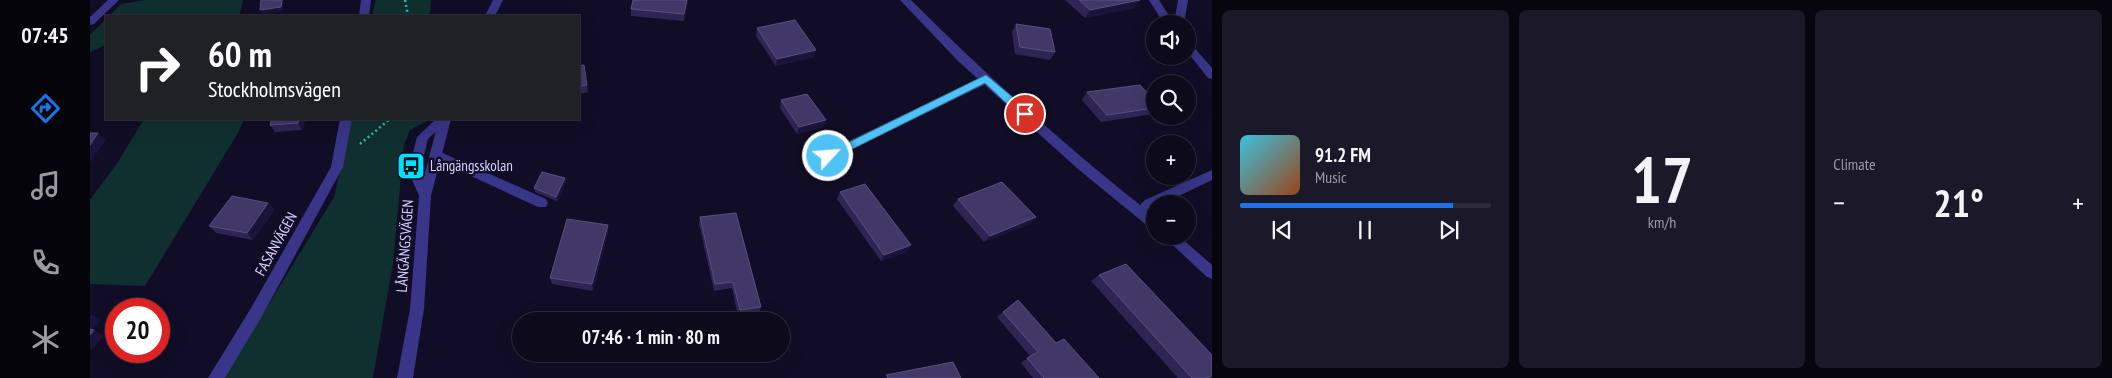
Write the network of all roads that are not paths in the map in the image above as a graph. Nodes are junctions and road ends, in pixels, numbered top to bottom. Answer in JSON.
{"nodes":[{"id":1,"x":114,"y":0,"type":"edge"},
{"id":2,"x":366,"y":0,"type":"edge"},
{"id":3,"x":498,"y":0,"type":"edge"},
{"id":4,"x":905,"y":0,"type":"edge"},
{"id":5,"x":1154,"y":0,"type":"edge"},
{"id":6,"x":1183,"y":0,"type":"edge"},
{"id":7,"x":364,"y":15,"type":"edge"},
{"id":8,"x":490,"y":15,"type":"edge"},
{"id":9,"x":1163,"y":15,"type":"edge"},
{"id":10,"x":1180,"y":15,"type":"edge"},
{"id":11,"x":90,"y":22,"type":"edge"},
{"id":12,"x":1196,"y":56,"type":"edge"},
{"id":13,"x":1212,"y":75,"type":"edge"},
{"id":14,"x":986,"y":79,"type":"junction"},
{"id":15,"x":346,"y":120,"type":"edge"},
{"id":16,"x":443,"y":120,"type":"edge"},
{"id":17,"x":444,"y":120,"type":"edge"},
{"id":18,"x":436,"y":155,"type":"junction"},
{"id":19,"x":828,"y":156,"type":"dead end"},
{"id":20,"x":1212,"y":175,"type":"edge"},
{"id":21,"x":425,"y":196,"type":"junction"},
{"id":22,"x":542,"y":203,"type":"dead end"},
{"id":23,"x":1140,"y":211,"type":"junction"},
{"id":24,"x":1146,"y":216,"type":"edge"},
{"id":25,"x":1179,"y":245,"type":"edge"},
{"id":26,"x":1212,"y":273,"type":"edge"},
{"id":27,"x":216,"y":378,"type":"edge"},
{"id":28,"x":405,"y":378,"type":"edge"}],
"edges":[{"from":1,"to":11,"type":"street"},
{"from":2,"to":7,"type":"street"},
{"from":3,"to":8,"type":"street"},
{"from":4,"to":14,"type":"street"},
{"from":5,"to":9,"type":"street"},
{"from":6,"to":10,"type":"street"},
{"from":12,"to":13,"type":"street"},
{"from":14,"to":19,"type":"street"},
{"from":14,"to":23,"type":"street"},
{"from":15,"to":27,"type":"street","name":"FASANVÄGEN"},
{"from":16,"to":21,"type":"street"},
{"from":17,"to":18,"type":"street","name":"LÅNGÄNGSVÄGEN"},
{"from":18,"to":21,"type":"street","name":"LÅNGÄNGSVÄGEN"},
{"from":18,"to":22,"type":"street"},
{"from":20,"to":23,"type":"street"},
{"from":21,"to":28,"type":"street","name":"LÅNGÄNGSVÄGEN"},
{"from":23,"to":24,"type":"street"},
{"from":25,"to":26,"type":"street"}]}
